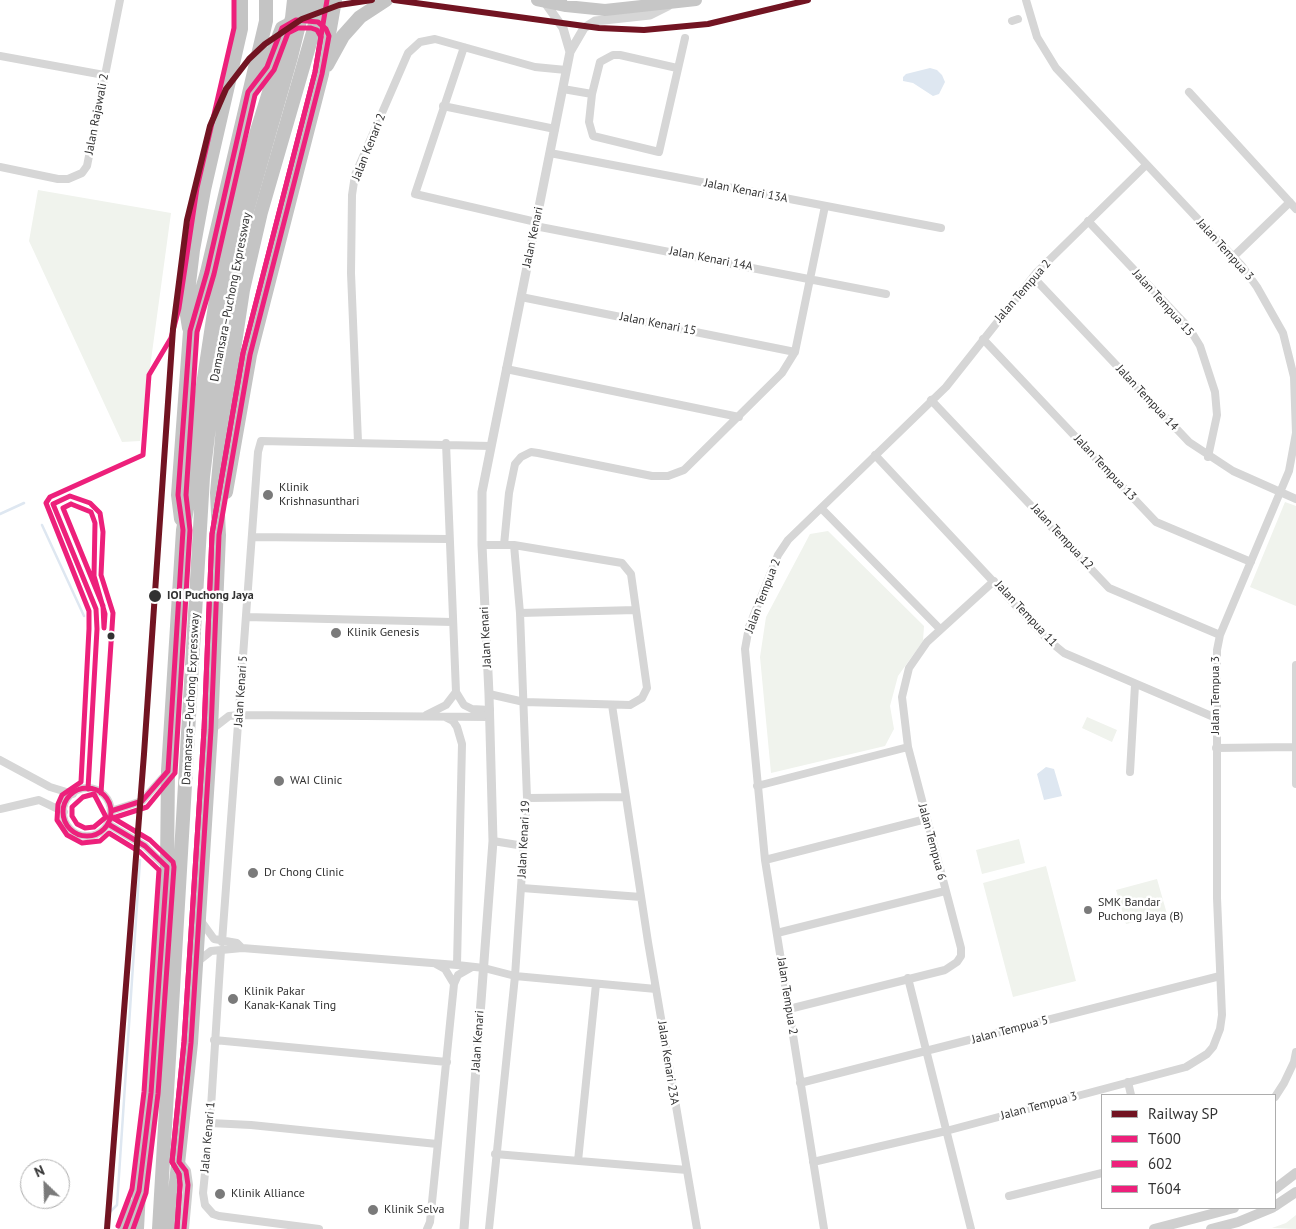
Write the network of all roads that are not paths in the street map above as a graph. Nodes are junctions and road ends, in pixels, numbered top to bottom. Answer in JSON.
{"nodes":[{"id":1,"x":120,"y":0,"type":"edge"},
{"id":2,"x":241,"y":0,"type":"edge"},
{"id":3,"x":266,"y":0,"type":"edge"},
{"id":4,"x":277,"y":0,"type":"edge"},
{"id":5,"x":294,"y":0,"type":"edge"},
{"id":6,"x":305,"y":0,"type":"edge"},
{"id":7,"x":318,"y":0,"type":"edge"},
{"id":8,"x":335,"y":0,"type":"edge"},
{"id":9,"x":386,"y":0,"type":"edge"},
{"id":10,"x":696,"y":0,"type":"edge"},
{"id":11,"x":1026,"y":0,"type":"edge"},
{"id":12,"x":541,"y":1,"type":"edge"},
{"id":13,"x":676,"y":3,"type":"junction"},
{"id":14,"x":266,"y":20,"type":"junction"},
{"id":15,"x":329,"y":36,"type":"junction"},
{"id":16,"x":685,"y":38,"type":"dead end"},
{"id":17,"x":464,"y":47,"type":"junction"},
{"id":18,"x":570,"y":52,"type":"junction"},
{"id":19,"x":0,"y":56,"type":"edge"},
{"id":20,"x":677,"y":68,"type":"junction"},
{"id":21,"x":566,"y":70,"type":"junction"},
{"id":22,"x":322,"y":74,"type":"junction"},
{"id":23,"x":104,"y":75,"type":"junction"},
{"id":24,"x":562,"y":89,"type":"junction"},
{"id":25,"x":248,"y":92,"type":"junction"},
{"id":26,"x":1190,"y":92,"type":"dead end"},
{"id":27,"x":592,"y":94,"type":"junction"},
{"id":28,"x":443,"y":106,"type":"junction"},
{"id":29,"x":555,"y":129,"type":"junction"},
{"id":30,"x":550,"y":153,"type":"junction"},
{"id":31,"x":1146,"y":165,"type":"junction"},
{"id":32,"x":0,"y":167,"type":"edge"},
{"id":33,"x":1290,"y":202,"type":"junction"},
{"id":34,"x":824,"y":206,"type":"junction"},
{"id":35,"x":1296,"y":209,"type":"edge"},
{"id":36,"x":1088,"y":221,"type":"junction"},
{"id":37,"x":536,"y":224,"type":"junction"},
{"id":38,"x":941,"y":228,"type":"dead end"},
{"id":39,"x":1233,"y":257,"type":"junction"},
{"id":40,"x":1033,"y":277,"type":"junction"},
{"id":41,"x":811,"y":279,"type":"junction"},
{"id":42,"x":224,"y":287,"type":"junction"},
{"id":43,"x":886,"y":294,"type":"dead end"},
{"id":44,"x":521,"y":297,"type":"junction"},
{"id":45,"x":190,"y":331,"type":"junction"},
{"id":46,"x":983,"y":339,"type":"junction"},
{"id":47,"x":795,"y":352,"type":"junction"},
{"id":48,"x":506,"y":370,"type":"junction"},
{"id":49,"x":931,"y":400,"type":"junction"},
{"id":50,"x":224,"y":416,"type":"junction"},
{"id":51,"x":739,"y":417,"type":"junction"},
{"id":52,"x":358,"y":442,"type":"junction"},
{"id":53,"x":446,"y":443,"type":"junction"},
{"id":54,"x":491,"y":446,"type":"junction"},
{"id":55,"x":875,"y":455,"type":"junction"},
{"id":56,"x":1208,"y":457,"type":"junction"},
{"id":57,"x":1280,"y":492,"type":"junction"},
{"id":58,"x":1296,"y":499,"type":"edge"},
{"id":59,"x":821,"y":508,"type":"junction"},
{"id":60,"x":183,"y":530,"type":"junction"},
{"id":61,"x":219,"y":535,"type":"junction"},
{"id":62,"x":252,"y":537,"type":"junction"},
{"id":63,"x":448,"y":539,"type":"junction"},
{"id":64,"x":482,"y":544,"type":"junction"},
{"id":65,"x":504,"y":545,"type":"junction"},
{"id":66,"x":514,"y":545,"type":"junction"},
{"id":67,"x":200,"y":550,"type":"junction"},
{"id":68,"x":1251,"y":562,"type":"junction"},
{"id":69,"x":994,"y":581,"type":"junction"},
{"id":70,"x":636,"y":610,"type":"junction"},
{"id":71,"x":520,"y":613,"type":"junction"},
{"id":72,"x":246,"y":617,"type":"junction"},
{"id":73,"x":452,"y":622,"type":"junction"},
{"id":74,"x":940,"y":629,"type":"junction"},
{"id":75,"x":1220,"y":635,"type":"junction"},
{"id":76,"x":1296,"y":665,"type":"edge"},
{"id":77,"x":1135,"y":685,"type":"junction"},
{"id":78,"x":456,"y":692,"type":"junction"},
{"id":79,"x":489,"y":694,"type":"junction"},
{"id":80,"x":524,"y":702,"type":"junction"},
{"id":81,"x":612,"y":705,"type":"junction"},
{"id":82,"x":490,"y":714,"type":"junction"},
{"id":83,"x":239,"y":715,"type":"junction"},
{"id":84,"x":425,"y":716,"type":"junction"},
{"id":85,"x":443,"y":716,"type":"junction"},
{"id":86,"x":1216,"y":718,"type":"junction"},
{"id":87,"x":211,"y":730,"type":"junction"},
{"id":88,"x":908,"y":747,"type":"junction"},
{"id":89,"x":1295,"y":747,"type":"edge"},
{"id":90,"x":1216,"y":748,"type":"junction"},
{"id":91,"x":0,"y":760,"type":"edge"},
{"id":92,"x":168,"y":771,"type":"junction"},
{"id":93,"x":1130,"y":772,"type":"dead end"},
{"id":94,"x":1296,"y":784,"type":"edge"},
{"id":95,"x":757,"y":786,"type":"junction"},
{"id":96,"x":73,"y":794,"type":"junction"},
{"id":97,"x":626,"y":797,"type":"junction"},
{"id":98,"x":527,"y":798,"type":"junction"},
{"id":99,"x":0,"y":809,"type":"edge"},
{"id":100,"x":111,"y":811,"type":"junction"},
{"id":101,"x":64,"y":812,"type":"junction"},
{"id":102,"x":926,"y":819,"type":"junction"},
{"id":103,"x":108,"y":824,"type":"junction"},
{"id":104,"x":493,"y":841,"type":"junction"},
{"id":105,"x":524,"y":846,"type":"junction"},
{"id":106,"x":765,"y":860,"type":"junction"},
{"id":107,"x":167,"y":867,"type":"junction"},
{"id":108,"x":522,"y":888,"type":"junction"},
{"id":109,"x":945,"y":891,"type":"junction"},
{"id":110,"x":641,"y":897,"type":"junction"},
{"id":111,"x":198,"y":914,"type":"junction"},
{"id":112,"x":776,"y":933,"type":"junction"},
{"id":113,"x":221,"y":946,"type":"junction"},
{"id":114,"x":434,"y":963,"type":"junction"},
{"id":115,"x":457,"y":965,"type":"junction"},
{"id":116,"x":195,"y":966,"type":"junction"},
{"id":117,"x":474,"y":967,"type":"junction"},
{"id":118,"x":484,"y":968,"type":"junction"},
{"id":119,"x":515,"y":976,"type":"junction"},
{"id":120,"x":1220,"y":976,"type":"junction"},
{"id":121,"x":908,"y":978,"type":"junction"},
{"id":122,"x":454,"y":984,"type":"junction"},
{"id":123,"x":596,"y":984,"type":"junction"},
{"id":124,"x":656,"y":990,"type":"junction"},
{"id":125,"x":789,"y":1009,"type":"junction"},
{"id":126,"x":214,"y":1040,"type":"junction"},
{"id":127,"x":926,"y":1052,"type":"junction"},
{"id":128,"x":1296,"y":1052,"type":"edge"},
{"id":129,"x":447,"y":1062,"type":"junction"},
{"id":130,"x":1128,"y":1082,"type":"junction"},
{"id":131,"x":800,"y":1083,"type":"junction"},
{"id":132,"x":1131,"y":1094,"type":"edge"},
{"id":133,"x":1276,"y":1095,"type":"edge"},
{"id":134,"x":210,"y":1123,"type":"junction"},
{"id":135,"x":946,"y":1131,"type":"junction"},
{"id":136,"x":437,"y":1144,"type":"junction"},
{"id":137,"x":495,"y":1154,"type":"junction"},
{"id":138,"x":578,"y":1161,"type":"junction"},
{"id":139,"x":179,"y":1162,"type":"junction"},
{"id":140,"x":813,"y":1162,"type":"junction"},
{"id":141,"x":686,"y":1170,"type":"junction"},
{"id":142,"x":1101,"y":1173,"type":"edge"},
{"id":143,"x":1296,"y":1173,"type":"edge"},
{"id":144,"x":1276,"y":1188,"type":"edge"},
{"id":145,"x":139,"y":1191,"type":"junction"},
{"id":146,"x":1296,"y":1192,"type":"edge"},
{"id":147,"x":1009,"y":1196,"type":"dead end"},
{"id":148,"x":1276,"y":1205,"type":"edge"},
{"id":149,"x":1230,"y":1209,"type":"edge"},
{"id":150,"x":1268,"y":1209,"type":"edge"},
{"id":151,"x":311,"y":1228,"type":"edge"},
{"id":152,"x":125,"y":1229,"type":"edge"},
{"id":153,"x":137,"y":1229,"type":"edge"},
{"id":154,"x":159,"y":1229,"type":"edge"},
{"id":155,"x":171,"y":1229,"type":"edge"},
{"id":156,"x":184,"y":1229,"type":"edge"},
{"id":157,"x":320,"y":1229,"type":"edge"},
{"id":158,"x":427,"y":1229,"type":"edge"},
{"id":159,"x":464,"y":1229,"type":"edge"},
{"id":160,"x":488,"y":1229,"type":"edge"},
{"id":161,"x":697,"y":1229,"type":"edge"},
{"id":162,"x":824,"y":1229,"type":"edge"},
{"id":163,"x":971,"y":1229,"type":"edge"},
{"id":164,"x":1154,"y":1229,"type":"edge"},
{"id":165,"x":1211,"y":1229,"type":"edge"}],
"edges":[{"from":1,"to":23,"type":"street","name":"Jalan Rajawali 2"},
{"from":2,"to":45,"type":"highway"},
{"from":3,"to":14,"type":"highway"},
{"from":4,"to":14,"type":"highway"},
{"from":5,"to":42,"type":"highway","name":"Damansara–Puchong Expressway","bridge":true},
{"from":6,"to":42,"type":"highway","name":"Damansara–Puchong Expressway","bridge":true},
{"from":7,"to":50,"type":"highway","bridge":true},
{"from":8,"to":15,"type":"highway"},
{"from":9,"to":22,"type":"highway"},
{"from":10,"to":13,"type":"highway"},
{"from":11,"to":31,"type":"street","name":"Jalan Tempua 3"},
{"from":12,"to":13,"type":"highway"},
{"from":12,"to":18,"type":"street","name":"Jalan Kenari"},
{"from":13,"to":18,"type":"street","name":"Jalan Kenari"},
{"from":14,"to":25,"type":"highway"},
{"from":15,"to":22,"type":"highway"},
{"from":15,"to":25,"type":"highway"},
{"from":16,"to":20,"type":"street"},
{"from":17,"to":21,"type":"street","name":"Jalan Kenari 2"},
{"from":17,"to":28,"type":"street"},
{"from":17,"to":52,"type":"street","name":"Jalan Kenari 2"},
{"from":18,"to":21,"type":"street","name":"Jalan Kenari"},
{"from":19,"to":23,"type":"street"},
{"from":20,"to":27,"type":"street"},
{"from":20,"to":27,"type":"street"},
{"from":21,"to":24,"type":"street","name":"Jalan Kenari"},
{"from":22,"to":61,"type":"highway"},
{"from":23,"to":32,"type":"street","name":"Jalan Rajawali 2"},
{"from":24,"to":27,"type":"street"},
{"from":24,"to":29,"type":"street","name":"Jalan Kenari"},
{"from":25,"to":45,"type":"highway"},
{"from":26,"to":33,"type":"street"},
{"from":28,"to":29,"type":"street"},
{"from":28,"to":37,"type":"street","name":"Jalan Kenari 14A"},
{"from":29,"to":30,"type":"street","name":"Jalan Kenari"},
{"from":30,"to":34,"type":"street","name":"Jalan Kenari 13A"},
{"from":30,"to":37,"type":"street","name":"Jalan Kenari"},
{"from":31,"to":36,"type":"street","name":"Jalan Tempua 2"},
{"from":31,"to":39,"type":"street","name":"Jalan Tempua 3"},
{"from":33,"to":35,"type":"street"},
{"from":33,"to":39,"type":"street"},
{"from":34,"to":38,"type":"street","name":"Jalan Kenari 13A"},
{"from":34,"to":41,"type":"street"},
{"from":36,"to":40,"type":"street","name":"Jalan Tempua 2"},
{"from":36,"to":56,"type":"street","name":"Jalan Tempua 15"},
{"from":37,"to":41,"type":"street","name":"Jalan Kenari 14A"},
{"from":37,"to":44,"type":"street","name":"Jalan Kenari"},
{"from":39,"to":57,"type":"street","name":"Jalan Tempua 3"},
{"from":40,"to":46,"type":"street","name":"Jalan Tempua 2"},
{"from":40,"to":56,"type":"street","name":"Jalan Tempua 14"},
{"from":41,"to":43,"type":"street","name":"Jalan Kenari 14A"},
{"from":41,"to":47,"type":"street"},
{"from":42,"to":60,"type":"highway","name":"Damansara–Puchong Expressway"},
{"from":42,"to":67,"type":"highway","name":"Damansara–Puchong Expressway"},
{"from":44,"to":47,"type":"street","name":"Jalan Kenari 15"},
{"from":44,"to":48,"type":"street","name":"Jalan Kenari"},
{"from":45,"to":60,"type":"highway"},
{"from":46,"to":49,"type":"street","name":"Jalan Tempua 2"},
{"from":46,"to":68,"type":"street","name":"Jalan Tempua 13"},
{"from":47,"to":51,"type":"street"},
{"from":48,"to":51,"type":"street"},
{"from":48,"to":54,"type":"street","name":"Jalan Kenari"},
{"from":49,"to":55,"type":"street","name":"Jalan Tempua 2"},
{"from":49,"to":75,"type":"street","name":"Jalan Tempua 12"},
{"from":50,"to":61,"type":"highway"},
{"from":50,"to":67,"type":"highway"},
{"from":51,"to":65,"type":"street"},
{"from":52,"to":53,"type":"street"},
{"from":52,"to":62,"type":"street","name":"Jalan Kenari 5"},
{"from":53,"to":54,"type":"street"},
{"from":53,"to":63,"type":"street"},
{"from":54,"to":64,"type":"street","name":"Jalan Kenari"},
{"from":55,"to":59,"type":"street","name":"Jalan Tempua 2"},
{"from":55,"to":69,"type":"street","name":"Jalan Tempua 11"},
{"from":56,"to":57,"type":"street","name":"Jalan Tempua 14"},
{"from":57,"to":58,"type":"street","name":"Jalan Tempua 14"},
{"from":57,"to":68,"type":"street","name":"Jalan Tempua 3"},
{"from":59,"to":74,"type":"street"},
{"from":59,"to":95,"type":"street","name":"Jalan Tempua 2"},
{"from":60,"to":92,"type":"highway","name":"Damansara–Puchong Expressway"},
{"from":61,"to":87,"type":"highway"},
{"from":62,"to":63,"type":"street"},
{"from":62,"to":72,"type":"street","name":"Jalan Kenari 5"},
{"from":63,"to":73,"type":"street"},
{"from":64,"to":65,"type":"street"},
{"from":64,"to":79,"type":"street","name":"Jalan Kenari"},
{"from":65,"to":66,"type":"street"},
{"from":66,"to":70,"type":"street"},
{"from":66,"to":71,"type":"street","name":"Jalan Kenari 19"},
{"from":67,"to":154,"type":"highway","name":"Damansara–Puchong Expressway"},
{"from":68,"to":75,"type":"street","name":"Jalan Tempua 3"},
{"from":69,"to":74,"type":"street","name":"Jalan Tempua 6"},
{"from":69,"to":77,"type":"street","name":"Jalan Tempua 11"},
{"from":70,"to":71,"type":"street"},
{"from":70,"to":81,"type":"street"},
{"from":71,"to":80,"type":"street","name":"Jalan Kenari 19"},
{"from":72,"to":73,"type":"street"},
{"from":72,"to":83,"type":"street","name":"Jalan Kenari 5"},
{"from":73,"to":78,"type":"street"},
{"from":74,"to":88,"type":"street","name":"Jalan Tempua 6"},
{"from":75,"to":86,"type":"street","name":"Jalan Tempua 3"},
{"from":76,"to":89,"type":"street"},
{"from":77,"to":86,"type":"street","name":"Jalan Tempua 11"},
{"from":77,"to":93,"type":"street"},
{"from":78,"to":82,"type":"street"},
{"from":78,"to":84,"type":"street"},
{"from":79,"to":80,"type":"street"},
{"from":79,"to":82,"type":"street","name":"Jalan Kenari"},
{"from":80,"to":81,"type":"street"},
{"from":80,"to":98,"type":"street","name":"Jalan Kenari 19"},
{"from":81,"to":97,"type":"street","name":"Jalan Kenari 23A"},
{"from":82,"to":85,"type":"street"},
{"from":82,"to":104,"type":"street","name":"Jalan Kenari"},
{"from":83,"to":84,"type":"street"},
{"from":83,"to":87,"type":"street"},
{"from":83,"to":113,"type":"street","name":"Jalan Kenari 5"},
{"from":84,"to":85,"type":"street"},
{"from":85,"to":115,"type":"street"},
{"from":86,"to":90,"type":"street","name":"Jalan Tempua 3"},
{"from":87,"to":111,"type":"highway"},
{"from":88,"to":95,"type":"street"},
{"from":88,"to":102,"type":"street","name":"Jalan Tempua 6"},
{"from":89,"to":90,"type":"street"},
{"from":89,"to":94,"type":"street"},
{"from":90,"to":120,"type":"street","name":"Jalan Tempua 3"},
{"from":91,"to":96,"type":"street"},
{"from":92,"to":100,"type":"street"},
{"from":92,"to":107,"type":"highway","name":"Damansara–Puchong Expressway"},
{"from":95,"to":106,"type":"street","name":"Jalan Tempua 2"},
{"from":96,"to":100,"type":"street"},
{"from":96,"to":101,"type":"street"},
{"from":97,"to":98,"type":"street"},
{"from":97,"to":110,"type":"street","name":"Jalan Kenari 23A"},
{"from":98,"to":105,"type":"street","name":"Jalan Kenari 19"},
{"from":99,"to":101,"type":"street"},
{"from":100,"to":103,"type":"street"},
{"from":101,"to":103,"type":"street"},
{"from":102,"to":106,"type":"street"},
{"from":102,"to":109,"type":"street","name":"Jalan Tempua 6"},
{"from":103,"to":107,"type":"street"},
{"from":104,"to":105,"type":"street"},
{"from":104,"to":118,"type":"street","name":"Jalan Kenari"},
{"from":105,"to":108,"type":"street","name":"Jalan Kenari 19"},
{"from":106,"to":112,"type":"street","name":"Jalan Tempua 2"},
{"from":107,"to":145,"type":"highway","name":"Damansara–Puchong Expressway"},
{"from":108,"to":110,"type":"street"},
{"from":108,"to":119,"type":"street","name":"Jalan Kenari 19"},
{"from":109,"to":112,"type":"street"},
{"from":109,"to":121,"type":"street","name":"Jalan Tempua 6"},
{"from":110,"to":124,"type":"street","name":"Jalan Kenari 23A"},
{"from":111,"to":113,"type":"street"},
{"from":111,"to":116,"type":"highway"},
{"from":112,"to":125,"type":"street","name":"Jalan Tempua 2"},
{"from":113,"to":114,"type":"street"},
{"from":113,"to":116,"type":"street"},
{"from":113,"to":126,"type":"street","name":"Jalan Kenari 1"},
{"from":114,"to":115,"type":"street"},
{"from":114,"to":122,"type":"street"},
{"from":115,"to":117,"type":"street"},
{"from":116,"to":139,"type":"highway"},
{"from":117,"to":118,"type":"street"},
{"from":117,"to":122,"type":"street"},
{"from":118,"to":119,"type":"street"},
{"from":118,"to":159,"type":"street","name":"Jalan Kenari"},
{"from":119,"to":123,"type":"street"},
{"from":119,"to":137,"type":"street","name":"Jalan Kenari 19"},
{"from":120,"to":127,"type":"street","name":"Jalan Tempua 5"},
{"from":120,"to":130,"type":"street","name":"Jalan Tempua 3"},
{"from":121,"to":125,"type":"street","name":"Jalan Tempua 6"},
{"from":121,"to":127,"type":"street"},
{"from":122,"to":129,"type":"street"},
{"from":123,"to":124,"type":"street"},
{"from":123,"to":138,"type":"street"},
{"from":124,"to":141,"type":"street","name":"Jalan Kenari 23A"},
{"from":125,"to":131,"type":"street","name":"Jalan Tempua 2"},
{"from":126,"to":129,"type":"street"},
{"from":126,"to":134,"type":"street","name":"Jalan Kenari 1"},
{"from":127,"to":131,"type":"street","name":"Jalan Tempua 5"},
{"from":127,"to":135,"type":"street"},
{"from":128,"to":133,"type":"street"},
{"from":129,"to":136,"type":"street"},
{"from":130,"to":132,"type":"street"},
{"from":130,"to":135,"type":"street","name":"Jalan Tempua 3"},
{"from":131,"to":140,"type":"street","name":"Jalan Tempua 2"},
{"from":134,"to":136,"type":"street"},
{"from":134,"to":151,"type":"street","name":"Jalan Kenari 1"},
{"from":135,"to":140,"type":"street","name":"Jalan Tempua 3"},
{"from":135,"to":163,"type":"street"},
{"from":136,"to":158,"type":"street"},
{"from":137,"to":138,"type":"street"},
{"from":137,"to":160,"type":"street","name":"Jalan Kenari 19"},
{"from":138,"to":141,"type":"street"},
{"from":139,"to":155,"type":"highway"},
{"from":139,"to":156,"type":"main road"},
{"from":140,"to":162,"type":"street","name":"Jalan Tempua 2"},
{"from":141,"to":161,"type":"street","name":"Jalan Kenari 23A"},
{"from":142,"to":147,"type":"street"},
{"from":143,"to":144,"type":"main road"},
{"from":145,"to":152,"type":"highway"},
{"from":145,"to":153,"type":"highway","name":"Damansara–Puchong Expressway"},
{"from":146,"to":148,"type":"main road"},
{"from":149,"to":164,"type":"main road"},
{"from":150,"to":165,"type":"main road"},
{"from":151,"to":157,"type":"street","name":"Jalan Kenari 1"}]}
